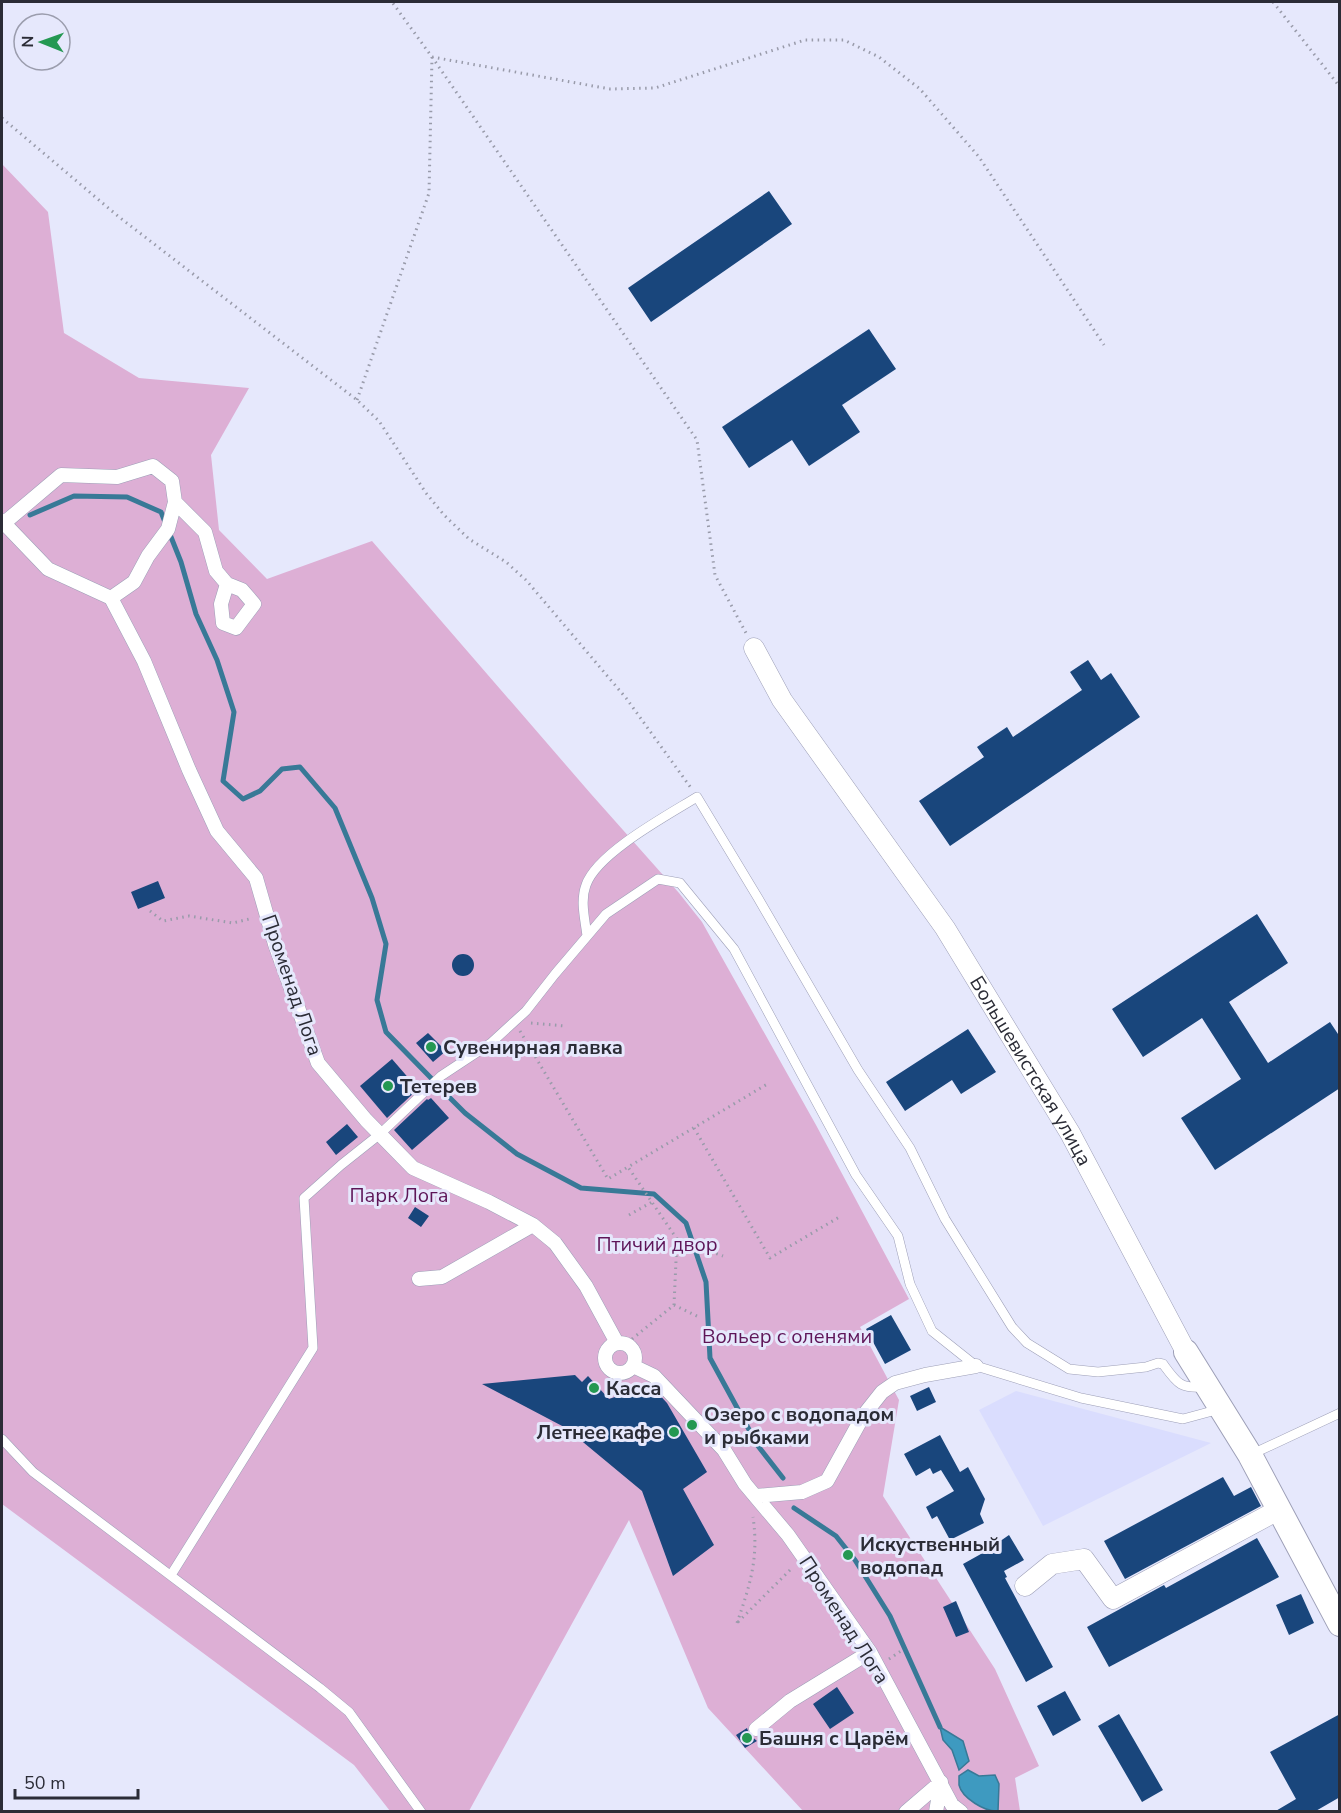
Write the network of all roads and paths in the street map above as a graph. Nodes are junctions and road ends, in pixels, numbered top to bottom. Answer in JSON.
{"nodes":[{"id":1,"x":392,"y":2,"type":"edge"},
{"id":2,"x":1273,"y":2,"type":"edge"},
{"id":3,"x":432,"y":57,"type":"junction"},
{"id":4,"x":1340,"y":87,"type":"edge"},
{"id":5,"x":2,"y":118,"type":"edge"},
{"id":6,"x":1104,"y":345,"type":"dead end"},
{"id":7,"x":357,"y":400,"type":"junction"},
{"id":8,"x":175,"y":502,"type":"junction"},
{"id":9,"x":2,"y":523,"type":"edge"},
{"id":10,"x":227,"y":584,"type":"dead end"},
{"id":11,"x":111,"y":598,"type":"junction"},
{"id":12,"x":754,"y":648,"type":"joint"},
{"id":13,"x":697,"y":797,"type":"junction"},
{"id":14,"x":150,"y":911,"type":"dead end"},
{"id":15,"x":266,"y":914,"type":"junction"},
{"id":16,"x":588,"y":936,"type":"junction"},
{"id":17,"x":515,"y":1021,"type":"junction"},
{"id":18,"x":566,"y":1026,"type":"dead end"},
{"id":19,"x":769,"y":1083,"type":"dead end"},
{"id":20,"x":694,"y":1128,"type":"junction"},
{"id":21,"x":380,"y":1134,"type":"junction"},
{"id":22,"x":628,"y":1167,"type":"junction"},
{"id":23,"x":652,"y":1202,"type":"junction"},
{"id":24,"x":629,"y":1215,"type":"dead end"},
{"id":25,"x":841,"y":1216,"type":"dead end"},
{"id":26,"x":533,"y":1225,"type":"junction"},
{"id":27,"x":677,"y":1239,"type":"junction"},
{"id":28,"x":723,"y":1256,"type":"dead end"},
{"id":29,"x":419,"y":1279,"type":"dead end"},
{"id":30,"x":674,"y":1305,"type":"junction"},
{"id":31,"x":701,"y":1318,"type":"dead end"},
{"id":32,"x":621,"y":1343,"type":"junction"},
{"id":33,"x":1186,"y":1352,"type":"joint"},
{"id":34,"x":633,"y":1366,"type":"junction"},
{"id":35,"x":976,"y":1366,"type":"junction"},
{"id":36,"x":1207,"y":1387,"type":"junction"},
{"id":37,"x":1220,"y":1409,"type":"junction"},
{"id":38,"x":1340,"y":1413,"type":"edge"},
{"id":39,"x":2,"y":1439,"type":"edge"},
{"id":40,"x":1251,"y":1455,"type":"junction"},
{"id":41,"x":755,"y":1496,"type":"junction"},
{"id":42,"x":1280,"y":1509,"type":"junction"},
{"id":43,"x":802,"y":1557,"type":"junction"},
{"id":44,"x":171,"y":1575,"type":"junction"},
{"id":45,"x":1025,"y":1586,"type":"dead end"},
{"id":46,"x":1340,"y":1624,"type":"edge"},
{"id":47,"x":870,"y":1652,"type":"junction"},
{"id":48,"x":756,"y":1729,"type":"dead end"},
{"id":49,"x":940,"y":1782,"type":"junction"},
{"id":50,"x":421,"y":1812,"type":"edge"},
{"id":51,"x":906,"y":1812,"type":"edge"},
{"id":52,"x":936,"y":1812,"type":"edge"},
{"id":53,"x":961,"y":1812,"type":"edge"}],
"edges":[{"from":1,"to":3,"type":"path"},
{"from":2,"to":4,"type":"path"},
{"from":3,"to":6,"type":"path"},
{"from":3,"to":7,"type":"path"},
{"from":3,"to":12,"type":"path"},
{"from":5,"to":7,"type":"path"},
{"from":7,"to":13,"type":"path"},
{"from":8,"to":9,"type":"street"},
{"from":8,"to":10,"type":"street"},
{"from":8,"to":11,"type":"street"},
{"from":9,"to":11,"type":"street"},
{"from":11,"to":15,"type":"street","name":"Променад Лога"},
{"from":12,"to":33,"type":"street","name":"Большевистская улица"},
{"from":13,"to":16,"type":"lane"},
{"from":13,"to":36,"type":"lane"},
{"from":14,"to":15,"type":"path"},
{"from":15,"to":21,"type":"street","name":"Променад Лога"},
{"from":16,"to":17,"type":"lane"},
{"from":16,"to":35,"type":"lane"},
{"from":17,"to":18,"type":"path"},
{"from":17,"to":21,"type":"lane"},
{"from":17,"to":22,"type":"path"},
{"from":19,"to":20,"type":"path"},
{"from":20,"to":22,"type":"path"},
{"from":20,"to":25,"type":"path"},
{"from":21,"to":26,"type":"street","name":"Променад Лога"},
{"from":21,"to":44,"type":"lane"},
{"from":22,"to":23,"type":"path"},
{"from":23,"to":24,"type":"path"},
{"from":23,"to":27,"type":"path"},
{"from":26,"to":29,"type":"street"},
{"from":26,"to":32,"type":"street","name":"Променад Лога"},
{"from":27,"to":28,"type":"path"},
{"from":27,"to":30,"type":"path"},
{"from":30,"to":31,"type":"path"},
{"from":30,"to":32,"type":"path"},
{"from":32,"to":34,"type":"street"},
{"from":32,"to":34,"type":"street"},
{"from":33,"to":36,"type":"street","name":"Большевистская улица"},
{"from":34,"to":41,"type":"street","name":"Променад Лога"},
{"from":35,"to":37,"type":"lane"},
{"from":35,"to":41,"type":"street"},
{"from":36,"to":37,"type":"street","name":"Большевистская улица"},
{"from":37,"to":40,"type":"street","name":"Большевистская улица"},
{"from":38,"to":40,"type":"lane"},
{"from":39,"to":44,"type":"lane"},
{"from":40,"to":42,"type":"street","name":"Большевистская улица"},
{"from":41,"to":43,"type":"street","name":"Променад Лога"},
{"from":41,"to":43,"type":"path"},
{"from":42,"to":45,"type":"street"},
{"from":42,"to":46,"type":"street","name":"Большевистская улица"},
{"from":43,"to":47,"type":"street","name":"Променад Лога"},
{"from":44,"to":50,"type":"lane"},
{"from":47,"to":48,"type":"street"},
{"from":47,"to":49,"type":"street","name":"Променад Лога"},
{"from":49,"to":51,"type":"street"},
{"from":49,"to":52,"type":"street"},
{"from":49,"to":53,"type":"street","name":"Променад Лога"}]}
